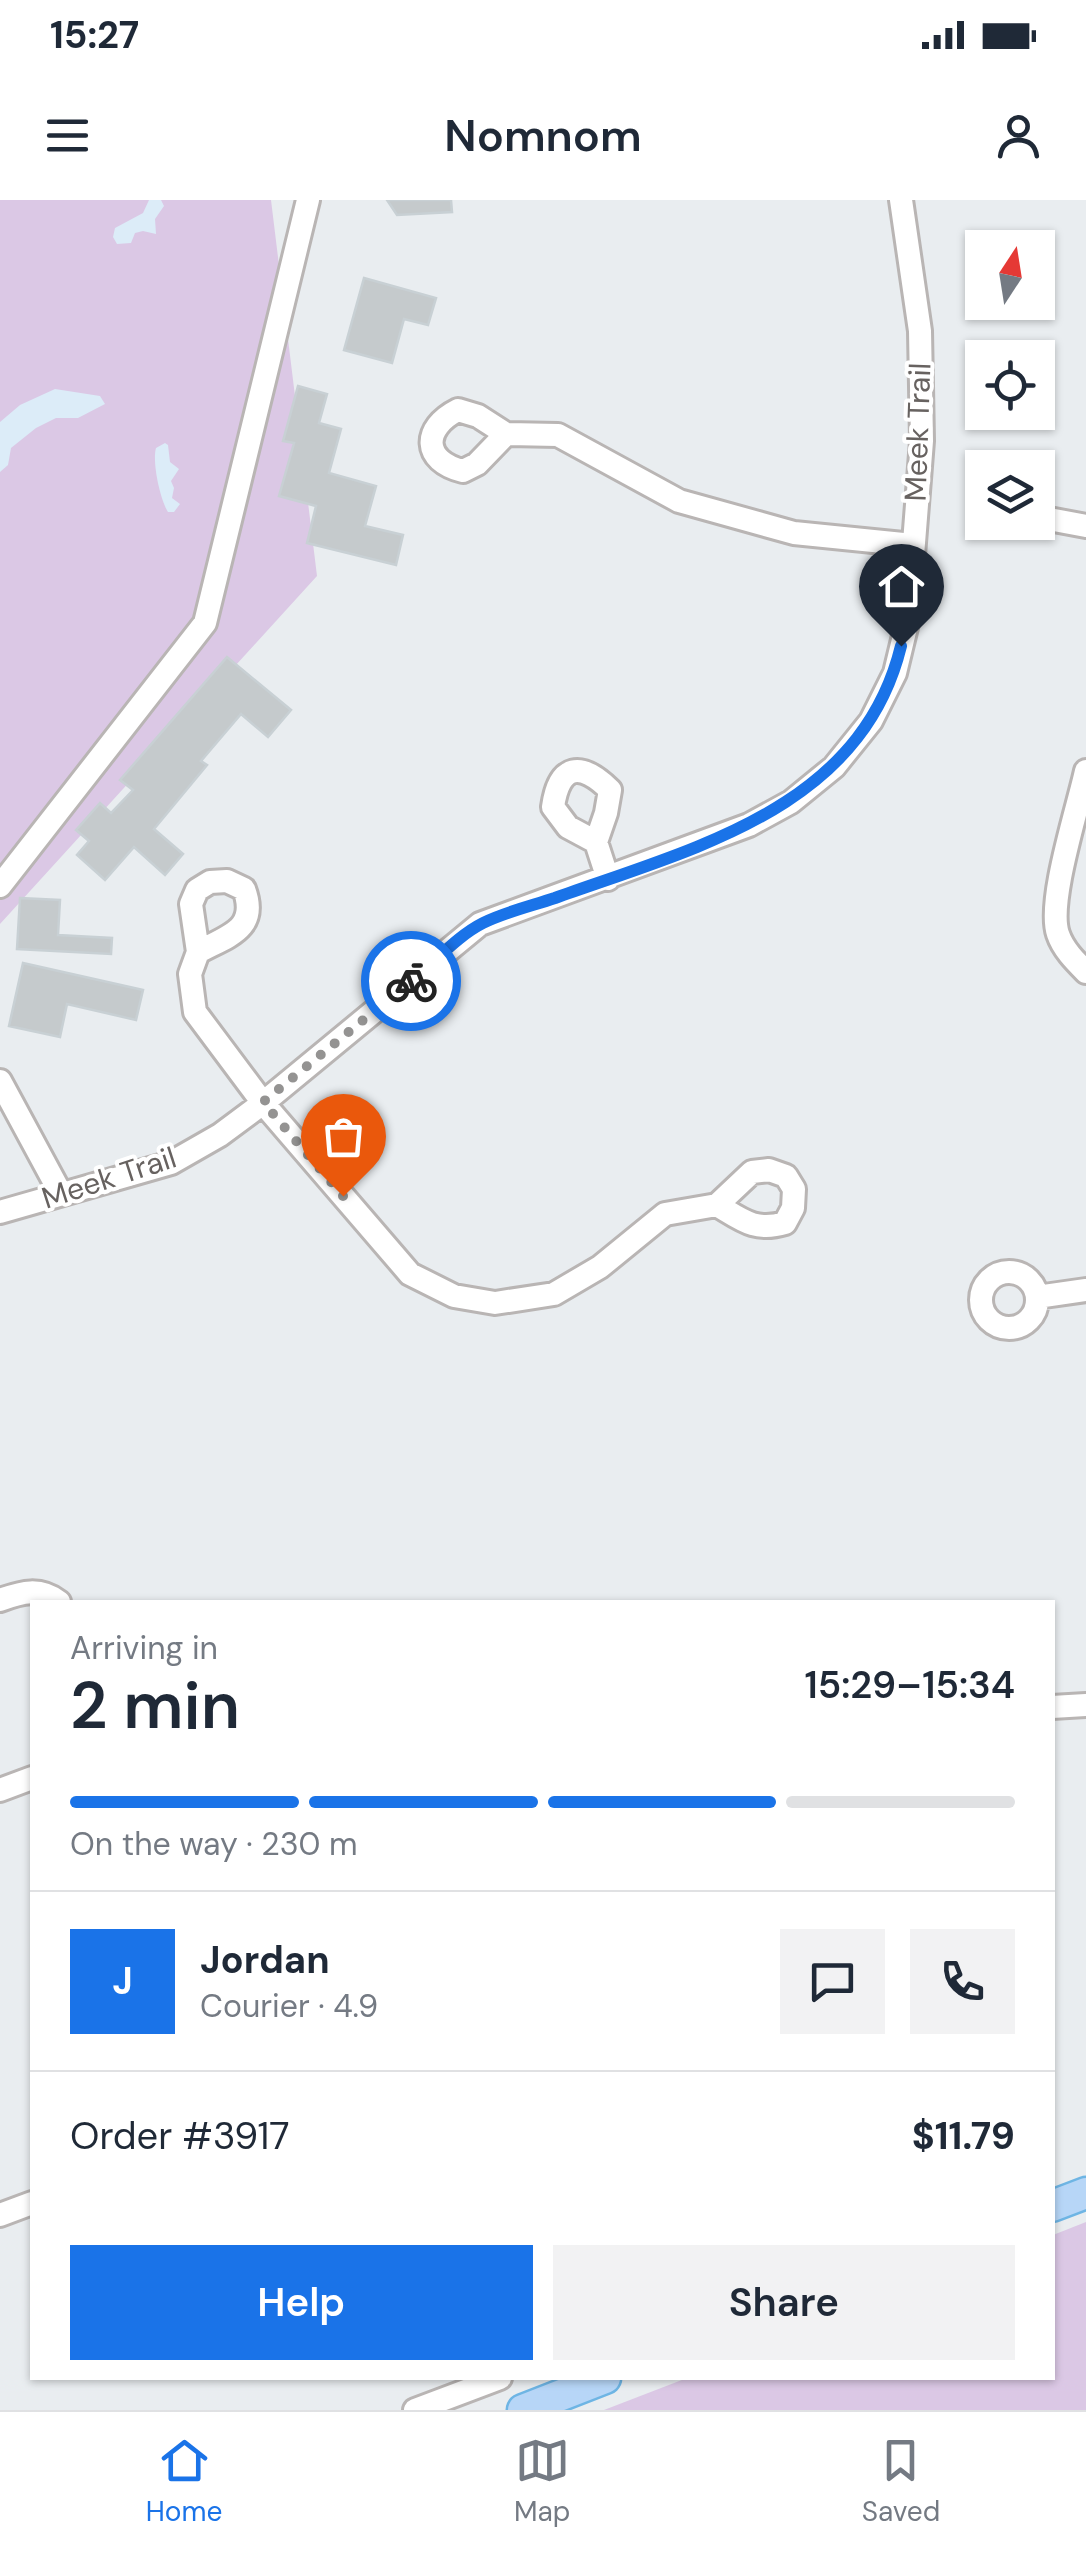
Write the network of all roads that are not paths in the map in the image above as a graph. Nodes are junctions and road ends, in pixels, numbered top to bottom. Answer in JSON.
{"nodes":[{"id":1,"x":308,"y":200,"type":"edge"},
{"id":2,"x":900,"y":200,"type":"edge"},
{"id":3,"x":506,"y":434,"type":"dead end"},
{"id":4,"x":1055,"y":520,"type":"edge"},
{"id":5,"x":1086,"y":526,"type":"edge"},
{"id":6,"x":913,"y":545,"type":"junction"},
{"id":7,"x":1086,"y":771,"type":"edge"},
{"id":8,"x":596,"y":842,"type":"dead end"},
{"id":9,"x":608,"y":879,"type":"junction"},
{"id":10,"x":0,"y":886,"type":"edge"},
{"id":11,"x":198,"y":952,"type":"dead end"},
{"id":12,"x":1086,"y":972,"type":"edge"},
{"id":13,"x":0,"y":1081,"type":"edge"},
{"id":14,"x":263,"y":1102,"type":"junction"},
{"id":15,"x":62,"y":1194,"type":"junction"},
{"id":16,"x":716,"y":1205,"type":"dead end"},
{"id":17,"x":0,"y":1212,"type":"edge"},
{"id":18,"x":1086,"y":1290,"type":"edge"},
{"id":19,"x":1038,"y":1297,"type":"dead end"},
{"id":20,"x":0,"y":1600,"type":"edge"},
{"id":21,"x":56,"y":1600,"type":"edge"},
{"id":22,"x":1086,"y":1705,"type":"edge"},
{"id":23,"x":1055,"y":1708,"type":"edge"},
{"id":24,"x":30,"y":1779,"type":"edge"},
{"id":25,"x":0,"y":1790,"type":"edge"},
{"id":26,"x":1086,"y":2193,"type":"edge"},
{"id":27,"x":30,"y":2204,"type":"edge"},
{"id":28,"x":1055,"y":2205,"type":"edge"},
{"id":29,"x":0,"y":2215,"type":"edge"},
{"id":30,"x":495,"y":2380,"type":"edge"},
{"id":31,"x":600,"y":2380,"type":"edge"},
{"id":32,"x":416,"y":2410,"type":"edge"},
{"id":33,"x":522,"y":2410,"type":"edge"}],
"edges":[{"from":1,"to":10,"type":"street"},
{"from":2,"to":6,"type":"street","name":"Meek Trail"},
{"from":3,"to":6,"type":"street"},
{"from":4,"to":5,"type":"street"},
{"from":6,"to":9,"type":"street","name":"Meek Trail"},
{"from":7,"to":12,"type":"street"},
{"from":8,"to":9,"type":"street"},
{"from":9,"to":14,"type":"street","name":"Meek Trail"},
{"from":11,"to":14,"type":"street"},
{"from":13,"to":15,"type":"street"},
{"from":14,"to":15,"type":"street","name":"Meek Trail"},
{"from":14,"to":16,"type":"street"},
{"from":15,"to":17,"type":"street","name":"Meek Trail"},
{"from":18,"to":19,"type":"street"},
{"from":20,"to":21,"type":"street"},
{"from":22,"to":23,"type":"street"},
{"from":24,"to":25,"type":"street"},
{"from":26,"to":28,"type":"main road"},
{"from":27,"to":29,"type":"street"},
{"from":30,"to":32,"type":"street"},
{"from":31,"to":33,"type":"main road"}]}
